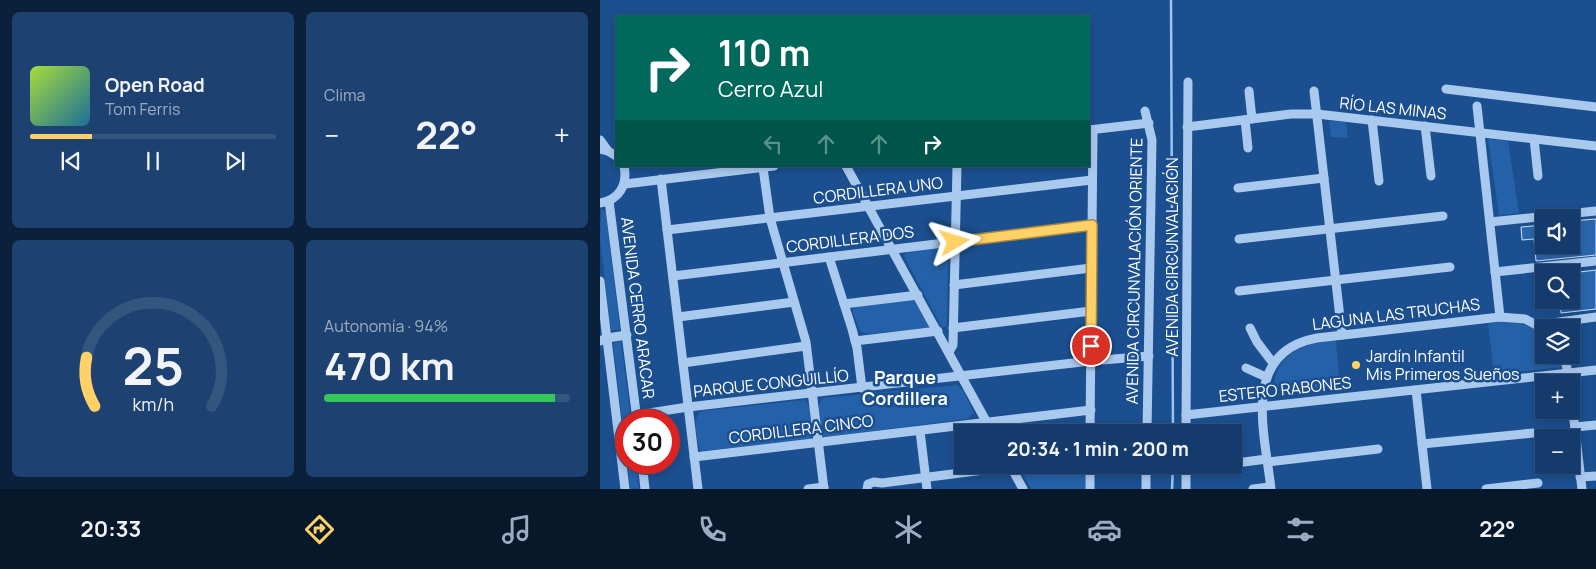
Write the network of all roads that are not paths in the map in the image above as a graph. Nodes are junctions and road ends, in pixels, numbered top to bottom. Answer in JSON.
{"nodes":[{"id":1,"x":1188,"y":82,"type":"dead end"},
{"id":2,"x":1446,"y":89,"type":"dead end"},
{"id":3,"x":1249,"y":91,"type":"dead end"},
{"id":4,"x":1314,"y":91,"type":"dead end"},
{"id":5,"x":1477,"y":106,"type":"dead end"},
{"id":6,"x":1596,"y":106,"type":"edge"},
{"id":7,"x":1145,"y":111,"type":"dead end"},
{"id":8,"x":1317,"y":114,"type":"junction"},
{"id":9,"x":1248,"y":119,"type":"junction"},
{"id":10,"x":1372,"y":120,"type":"junction"},
{"id":11,"x":1149,"y":123,"type":"junction"},
{"id":12,"x":1425,"y":126,"type":"junction"},
{"id":13,"x":1187,"y":127,"type":"junction"},
{"id":14,"x":1091,"y":130,"type":"edge"},
{"id":15,"x":1480,"y":133,"type":"junction"},
{"id":16,"x":1534,"y":139,"type":"junction"},
{"id":17,"x":600,"y":140,"type":"edge"},
{"id":18,"x":1596,"y":146,"type":"edge"},
{"id":19,"x":1248,"y":148,"type":"dead end"},
{"id":20,"x":608,"y":152,"type":"edge"},
{"id":21,"x":624,"y":167,"type":"edge"},
{"id":22,"x":768,"y":167,"type":"edge"},
{"id":23,"x":847,"y":167,"type":"edge"},
{"id":24,"x":957,"y":167,"type":"edge"},
{"id":25,"x":763,"y":168,"type":"junction"},
{"id":26,"x":1431,"y":176,"type":"dead end"},
{"id":27,"x":1538,"y":176,"type":"dead end"},
{"id":28,"x":1324,"y":178,"type":"junction"},
{"id":29,"x":661,"y":179,"type":"junction"},
{"id":30,"x":1092,"y":180,"type":"junction"},
{"id":31,"x":1379,"y":182,"type":"dead end"},
{"id":32,"x":624,"y":184,"type":"junction"},
{"id":33,"x":1238,"y":188,"type":"dead end"},
{"id":34,"x":956,"y":196,"type":"junction"},
{"id":35,"x":605,"y":202,"type":"edge"},
{"id":36,"x":869,"y":206,"type":"junction"},
{"id":37,"x":1596,"y":211,"type":"edge"},
{"id":38,"x":1443,"y":216,"type":"dead end"},
{"id":39,"x":770,"y":218,"type":"junction"},
{"id":40,"x":1490,"y":222,"type":"junction"},
{"id":41,"x":1092,"y":225,"type":"junction"},
{"id":42,"x":1330,"y":229,"type":"junction"},
{"id":43,"x":667,"y":230,"type":"junction"},
{"id":44,"x":1239,"y":239,"type":"dead end"},
{"id":45,"x":955,"y":242,"type":"junction"},
{"id":46,"x":892,"y":249,"type":"junction"},
{"id":47,"x":829,"y":257,"type":"junction"},
{"id":48,"x":783,"y":262,"type":"junction"},
{"id":49,"x":1596,"y":262,"type":"edge"},
{"id":50,"x":1450,"y":267,"type":"dead end"},
{"id":51,"x":1091,"y":268,"type":"junction"},
{"id":52,"x":1495,"y":272,"type":"junction"},
{"id":53,"x":672,"y":276,"type":"junction"},
{"id":54,"x":1335,"y":280,"type":"junction"},
{"id":55,"x":600,"y":282,"type":"edge"},
{"id":56,"x":954,"y":285,"type":"junction"},
{"id":57,"x":1239,"y":290,"type":"dead end"},
{"id":58,"x":918,"y":295,"type":"junction"},
{"id":59,"x":794,"y":302,"type":"junction"},
{"id":60,"x":844,"y":304,"type":"junction"},
{"id":61,"x":1091,"y":311,"type":"junction"},
{"id":62,"x":678,"y":317,"type":"junction"},
{"id":63,"x":1500,"y":317,"type":"junction"},
{"id":64,"x":1596,"y":317,"type":"edge"},
{"id":65,"x":1580,"y":320,"type":"edge"},
{"id":66,"x":1535,"y":325,"type":"edge"},
{"id":67,"x":953,"y":328,"type":"junction"},
{"id":68,"x":1250,"y":328,"type":"dead end"},
{"id":69,"x":938,"y":331,"type":"junction"},
{"id":70,"x":626,"y":335,"type":"junction"},
{"id":71,"x":1342,"y":335,"type":"junction"},
{"id":72,"x":604,"y":340,"type":"edge"},
{"id":73,"x":855,"y":341,"type":"junction"},
{"id":74,"x":806,"y":346,"type":"junction"},
{"id":75,"x":950,"y":352,"type":"junction"},
{"id":76,"x":1149,"y":356,"type":"junction"},
{"id":77,"x":1091,"y":361,"type":"junction"},
{"id":78,"x":683,"y":363,"type":"junction"},
{"id":79,"x":1273,"y":363,"type":"junction"},
{"id":80,"x":1246,"y":368,"type":"dead end"},
{"id":81,"x":1596,"y":370,"type":"edge"},
{"id":82,"x":1580,"y":375,"type":"edge"},
{"id":83,"x":962,"y":376,"type":"junction"},
{"id":84,"x":1266,"y":377,"type":"junction"},
{"id":85,"x":1535,"y":381,"type":"edge"},
{"id":86,"x":862,"y":388,"type":"junction"},
{"id":87,"x":1416,"y":390,"type":"junction"},
{"id":88,"x":812,"y":394,"type":"junction"},
{"id":89,"x":1262,"y":407,"type":"junction"},
{"id":90,"x":688,"y":408,"type":"junction"},
{"id":91,"x":636,"y":409,"type":"edge"},
{"id":92,"x":680,"y":410,"type":"edge"},
{"id":93,"x":1090,"y":410,"type":"junction"},
{"id":94,"x":1186,"y":414,"type":"junction"},
{"id":95,"x":1574,"y":419,"type":"edge"},
{"id":96,"x":987,"y":422,"type":"junction"},
{"id":97,"x":1090,"y":424,"type":"edge"},
{"id":98,"x":1147,"y":424,"type":"edge"},
{"id":99,"x":1186,"y":424,"type":"edge"},
{"id":100,"x":1596,"y":425,"type":"edge"},
{"id":101,"x":1575,"y":427,"type":"junction"},
{"id":102,"x":920,"y":432,"type":"junction"},
{"id":103,"x":1533,"y":433,"type":"dead end"},
{"id":104,"x":818,"y":442,"type":"junction"},
{"id":105,"x":1422,"y":444,"type":"junction"},
{"id":106,"x":1378,"y":449,"type":"dead end"},
{"id":107,"x":694,"y":457,"type":"junction"},
{"id":108,"x":1267,"y":460,"type":"junction"},
{"id":109,"x":1242,"y":462,"type":"edge"},
{"id":110,"x":954,"y":473,"type":"edge"},
{"id":111,"x":643,"y":474,"type":"edge"},
{"id":112,"x":1015,"y":474,"type":"edge"},
{"id":113,"x":1090,"y":474,"type":"edge"},
{"id":114,"x":1146,"y":474,"type":"edge"},
{"id":115,"x":1186,"y":474,"type":"edge"},
{"id":116,"x":1596,"y":476,"type":"edge"},
{"id":117,"x":926,"y":477,"type":"junction"},
{"id":118,"x":1580,"y":477,"type":"junction"},
{"id":119,"x":1538,"y":483,"type":"dead end"},
{"id":120,"x":881,"y":486,"type":"edge"},
{"id":121,"x":824,"y":488,"type":"edge"},
{"id":122,"x":1270,"y":488,"type":"edge"},
{"id":123,"x":625,"y":489,"type":"edge"},
{"id":124,"x":645,"y":489,"type":"edge"},
{"id":125,"x":698,"y":489,"type":"edge"},
{"id":126,"x":808,"y":489,"type":"edge"},
{"id":127,"x":867,"y":489,"type":"edge"},
{"id":128,"x":927,"y":489,"type":"edge"},
{"id":129,"x":1023,"y":489,"type":"edge"},
{"id":130,"x":1090,"y":489,"type":"edge"},
{"id":131,"x":1146,"y":489,"type":"edge"},
{"id":132,"x":1186,"y":489,"type":"edge"},
{"id":133,"x":1253,"y":489,"type":"edge"},
{"id":134,"x":1427,"y":489,"type":"edge"},
{"id":135,"x":1486,"y":489,"type":"edge"},
{"id":136,"x":1582,"y":489,"type":"edge"}],
"edges":[{"from":1,"to":13,"type":"street","name":"AVENIDA CIRCUNVALACIÓN"},
{"from":2,"to":6,"type":"street"},
{"from":3,"to":9,"type":"street"},
{"from":4,"to":8,"type":"street"},
{"from":5,"to":15,"type":"street"},
{"from":7,"to":11,"type":"street","name":"AVENIDA CIRCUNVALACIÓN ORIENTE"},
{"from":8,"to":9,"type":"street","name":"RÍO LAS MINAS"},
{"from":8,"to":10,"type":"street","name":"RÍO LAS MINAS"},
{"from":8,"to":28,"type":"street"},
{"from":9,"to":13,"type":"street","name":"RÍO LAS MINAS"},
{"from":9,"to":19,"type":"street"},
{"from":10,"to":12,"type":"street","name":"RÍO LAS MINAS"},
{"from":10,"to":31,"type":"street"},
{"from":11,"to":14,"type":"street"},
{"from":11,"to":76,"type":"street","name":"AVENIDA CIRCUNVALACIÓN ORIENTE"},
{"from":12,"to":15,"type":"street","name":"RÍO LAS MINAS"},
{"from":12,"to":26,"type":"street"},
{"from":13,"to":94,"type":"street","name":"AVENIDA CIRCUNVALACIÓN"},
{"from":14,"to":30,"type":"street"},
{"from":15,"to":16,"type":"street","name":"RÍO LAS MINAS"},
{"from":15,"to":40,"type":"street"},
{"from":16,"to":18,"type":"street","name":"RÍO LAS MINAS"},
{"from":16,"to":27,"type":"street"},
{"from":17,"to":20,"type":"street"},
{"from":21,"to":32,"type":"street"},
{"from":22,"to":25,"type":"street"},
{"from":23,"to":36,"type":"street"},
{"from":24,"to":34,"type":"street"},
{"from":25,"to":29,"type":"street"},
{"from":25,"to":39,"type":"street"},
{"from":28,"to":33,"type":"street"},
{"from":28,"to":42,"type":"street"},
{"from":29,"to":32,"type":"street"},
{"from":29,"to":43,"type":"street"},
{"from":30,"to":34,"type":"street","name":"CORDILLERA UNO"},
{"from":30,"to":41,"type":"street"},
{"from":32,"to":35,"type":"street"},
{"from":34,"to":36,"type":"street","name":"CORDILLERA UNO"},
{"from":34,"to":45,"type":"street"},
{"from":35,"to":70,"type":"street","name":"AVENIDA CERRO ARACAR"},
{"from":36,"to":39,"type":"street","name":"CORDILLERA UNO"},
{"from":36,"to":46,"type":"street"},
{"from":37,"to":40,"type":"street"},
{"from":38,"to":42,"type":"street"},
{"from":39,"to":43,"type":"street","name":"CORDILLERA UNO"},
{"from":39,"to":48,"type":"street"},
{"from":40,"to":52,"type":"street"},
{"from":41,"to":45,"type":"street","name":"CORDILLERA DOS"},
{"from":41,"to":51,"type":"street"},
{"from":42,"to":44,"type":"street"},
{"from":42,"to":54,"type":"street"},
{"from":43,"to":53,"type":"street"},
{"from":45,"to":46,"type":"street","name":"CORDILLERA DOS"},
{"from":45,"to":56,"type":"street"},
{"from":46,"to":47,"type":"street","name":"CORDILLERA DOS"},
{"from":46,"to":58,"type":"street"},
{"from":47,"to":48,"type":"street","name":"CORDILLERA DOS"},
{"from":47,"to":60,"type":"street"},
{"from":48,"to":53,"type":"street","name":"CORDILLERA DOS"},
{"from":48,"to":59,"type":"street"},
{"from":49,"to":52,"type":"street"},
{"from":50,"to":54,"type":"street"},
{"from":51,"to":56,"type":"street"},
{"from":51,"to":61,"type":"street"},
{"from":52,"to":63,"type":"street"},
{"from":53,"to":62,"type":"street"},
{"from":54,"to":57,"type":"street"},
{"from":54,"to":71,"type":"street"},
{"from":55,"to":72,"type":"street"},
{"from":56,"to":67,"type":"street"},
{"from":58,"to":60,"type":"street"},
{"from":58,"to":69,"type":"street"},
{"from":59,"to":62,"type":"street"},
{"from":59,"to":74,"type":"street"},
{"from":60,"to":73,"type":"street"},
{"from":61,"to":67,"type":"street"},
{"from":61,"to":77,"type":"street"},
{"from":62,"to":78,"type":"street"},
{"from":63,"to":66,"type":"street","name":"LAGUNA LAS TRUCHAS"},
{"from":63,"to":71,"type":"street","name":"LAGUNA LAS TRUCHAS"},
{"from":64,"to":65,"type":"street"},
{"from":67,"to":75,"type":"street"},
{"from":68,"to":79,"type":"street"},
{"from":69,"to":73,"type":"street"},
{"from":69,"to":75,"type":"street"},
{"from":70,"to":72,"type":"street"},
{"from":70,"to":91,"type":"street","name":"AVENIDA CERRO ARACAR"},
{"from":71,"to":79,"type":"street","name":"LAGUNA LAS TRUCHAS"},
{"from":72,"to":123,"type":"street"},
{"from":73,"to":86,"type":"street"},
{"from":74,"to":78,"type":"street"},
{"from":74,"to":88,"type":"street"},
{"from":75,"to":83,"type":"street"},
{"from":76,"to":77,"type":"street","name":"PARQUE CONGUILLÍO"},
{"from":76,"to":98,"type":"street","name":"AVENIDA CIRCUNVALACIÓN ORIENTE"},
{"from":77,"to":83,"type":"street","name":"PARQUE CONGUILLÍO"},
{"from":77,"to":93,"type":"street"},
{"from":78,"to":90,"type":"street"},
{"from":79,"to":84,"type":"street","name":"LAGUNA LAS TRUCHAS"},
{"from":80,"to":84,"type":"street"},
{"from":81,"to":82,"type":"street","name":"ESTERO RABONES"},
{"from":83,"to":86,"type":"street","name":"PARQUE CONGUILLÍO"},
{"from":83,"to":96,"type":"street"},
{"from":84,"to":89,"type":"street","name":"LAGUNA LAS TRUCHAS"},
{"from":85,"to":87,"type":"street","name":"ESTERO RABONES"},
{"from":86,"to":88,"type":"street","name":"PARQUE CONGUILLÍO"},
{"from":87,"to":89,"type":"street","name":"ESTERO RABONES"},
{"from":87,"to":105,"type":"street"},
{"from":88,"to":90,"type":"street","name":"PARQUE CONGUILLÍO"},
{"from":88,"to":104,"type":"street"},
{"from":89,"to":94,"type":"street","name":"ESTERO RABONES"},
{"from":89,"to":108,"type":"street","name":"LAGUNA LAS TRUCHAS"},
{"from":90,"to":92,"type":"street","name":"PARQUE CONGUILLÍO"},
{"from":90,"to":107,"type":"street"},
{"from":93,"to":96,"type":"street","name":"CORDILLERA CINCO"},
{"from":93,"to":97,"type":"street"},
{"from":94,"to":99,"type":"street","name":"AVENIDA CIRCUNVALACIÓN"},
{"from":95,"to":101,"type":"street"},
{"from":96,"to":102,"type":"street","name":"CORDILLERA CINCO"},
{"from":100,"to":101,"type":"street"},
{"from":101,"to":118,"type":"street"},
{"from":102,"to":104,"type":"street","name":"CORDILLERA CINCO"},
{"from":102,"to":117,"type":"street"},
{"from":103,"to":105,"type":"street"},
{"from":104,"to":107,"type":"street","name":"CORDILLERA CINCO"},
{"from":104,"to":121,"type":"street"},
{"from":105,"to":134,"type":"street"},
{"from":106,"to":108,"type":"street"},
{"from":107,"to":125,"type":"street"},
{"from":108,"to":109,"type":"street"},
{"from":108,"to":122,"type":"street","name":"LAGUNA LAS TRUCHAS"},
{"from":110,"to":117,"type":"street"},
{"from":111,"to":124,"type":"street"},
{"from":112,"to":129,"type":"street"},
{"from":113,"to":130,"type":"street"},
{"from":114,"to":131,"type":"street"},
{"from":115,"to":132,"type":"street"},
{"from":116,"to":118,"type":"street"},
{"from":117,"to":120,"type":"street"},
{"from":117,"to":128,"type":"street"},
{"from":118,"to":136,"type":"street"},
{"from":119,"to":135,"type":"street"},
{"from":120,"to":127,"type":"street"},
{"from":121,"to":126,"type":"street"},
{"from":122,"to":133,"type":"street"}]}
